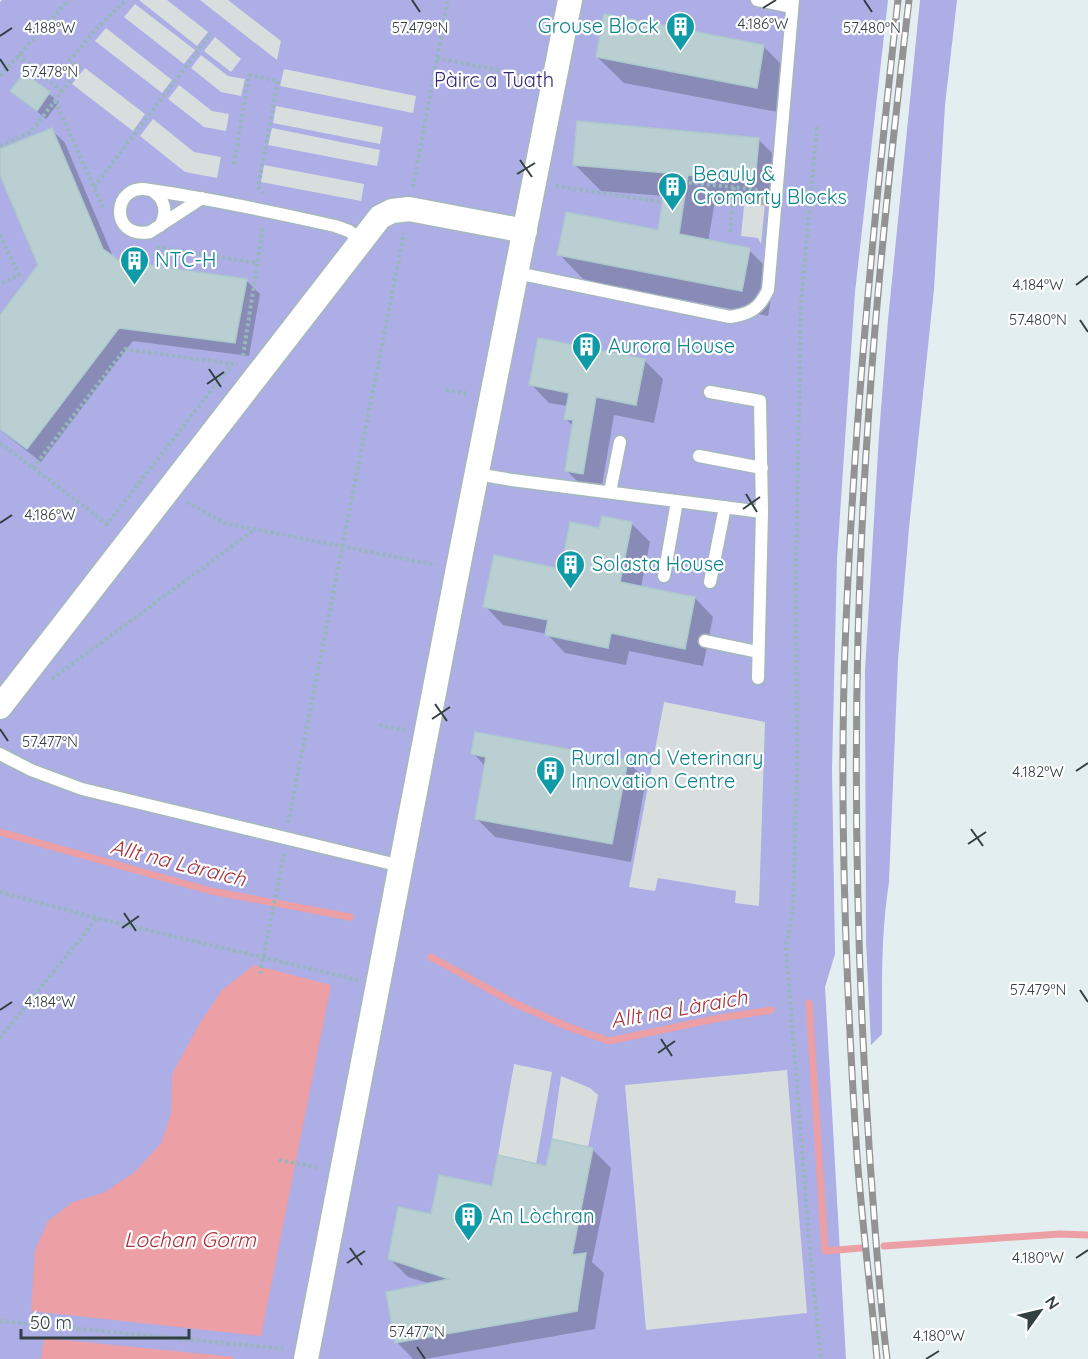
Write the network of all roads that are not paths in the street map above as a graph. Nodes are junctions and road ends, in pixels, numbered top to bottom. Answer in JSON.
{"nodes":[{"id":1,"x":570,"y":0,"type":"edge"},
{"id":2,"x":757,"y":0,"type":"edge"},
{"id":3,"x":792,"y":4,"type":"edge"},
{"id":4,"x":150,"y":190,"type":"junction"},
{"id":5,"x":202,"y":198,"type":"junction"},
{"id":6,"x":159,"y":227,"type":"junction"},
{"id":7,"x":525,"y":231,"type":"junction"},
{"id":8,"x":362,"y":241,"type":"junction"},
{"id":9,"x":517,"y":273,"type":"junction"},
{"id":10,"x":710,"y":392,"type":"dead end"},
{"id":11,"x":620,"y":442,"type":"dead end"},
{"id":12,"x":699,"y":456,"type":"dead end"},
{"id":13,"x":762,"y":468,"type":"junction"},
{"id":14,"x":477,"y":474,"type":"junction"},
{"id":15,"x":609,"y":492,"type":"junction"},
{"id":16,"x":677,"y":501,"type":"junction"},
{"id":17,"x":725,"y":507,"type":"junction"},
{"id":18,"x":762,"y":512,"type":"junction"},
{"id":19,"x":664,"y":576,"type":"dead end"},
{"id":20,"x":710,"y":582,"type":"dead end"},
{"id":21,"x":705,"y":641,"type":"dead end"},
{"id":22,"x":758,"y":652,"type":"junction"},
{"id":23,"x":758,"y":678,"type":"dead end"},
{"id":24,"x":0,"y":707,"type":"edge"},
{"id":25,"x":0,"y":754,"type":"edge"},
{"id":26,"x":401,"y":866,"type":"junction"},
{"id":27,"x":307,"y":1355,"type":"edge"}],
"edges":[{"from":1,"to":7,"type":"street"},
{"from":2,"to":3,"type":"lane"},
{"from":3,"to":9,"type":"lane"},
{"from":4,"to":5,"type":"lane"},
{"from":4,"to":6,"type":"lane"},
{"from":4,"to":6,"type":"lane"},
{"from":5,"to":6,"type":"lane"},
{"from":5,"to":8,"type":"lane"},
{"from":7,"to":8,"type":"street"},
{"from":7,"to":9,"type":"street"},
{"from":8,"to":24,"type":"street"},
{"from":9,"to":14,"type":"street"},
{"from":10,"to":13,"type":"lane"},
{"from":11,"to":15,"type":"lane"},
{"from":12,"to":13,"type":"lane"},
{"from":13,"to":18,"type":"lane"},
{"from":14,"to":15,"type":"lane"},
{"from":14,"to":26,"type":"street"},
{"from":15,"to":16,"type":"lane"},
{"from":16,"to":17,"type":"lane"},
{"from":16,"to":19,"type":"lane"},
{"from":17,"to":18,"type":"lane"},
{"from":17,"to":20,"type":"lane"},
{"from":18,"to":22,"type":"lane"},
{"from":21,"to":22,"type":"lane"},
{"from":22,"to":23,"type":"lane"},
{"from":25,"to":26,"type":"lane"},
{"from":26,"to":27,"type":"street"}]}
